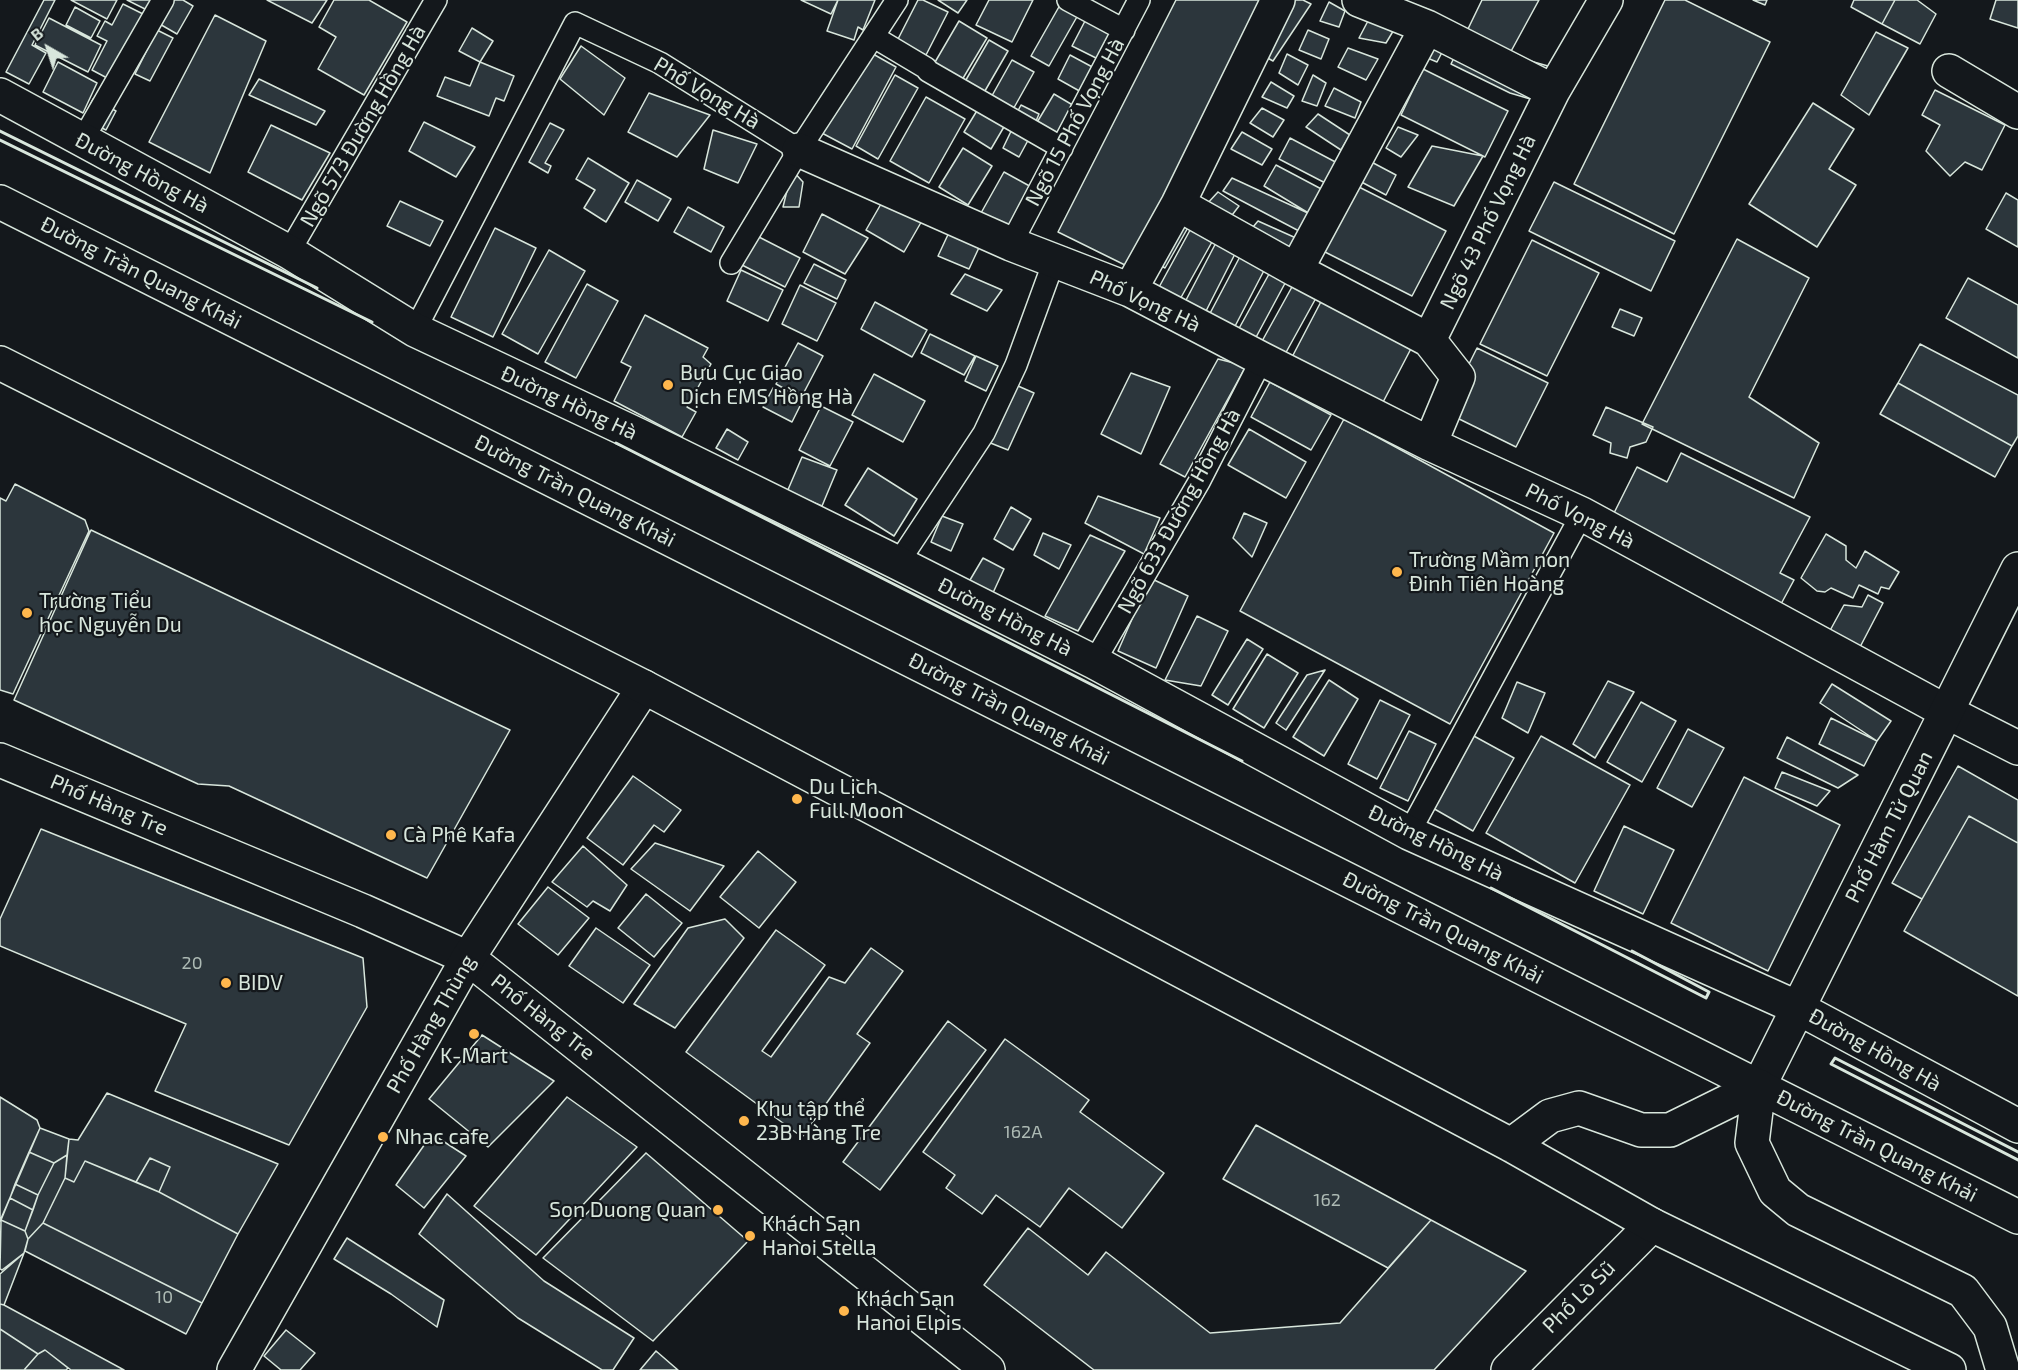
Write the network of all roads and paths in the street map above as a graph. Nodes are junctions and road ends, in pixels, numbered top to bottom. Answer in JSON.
{"nodes":[{"id":1,"x":163,"y":0,"type":"edge"},
{"id":2,"x":436,"y":0,"type":"edge"},
{"id":3,"x":897,"y":0,"type":"edge"},
{"id":4,"x":1068,"y":0,"type":"edge"},
{"id":5,"x":1139,"y":0,"type":"edge"},
{"id":6,"x":1278,"y":0,"type":"edge"},
{"id":7,"x":1359,"y":0,"type":"edge"},
{"id":8,"x":1606,"y":0,"type":"edge"},
{"id":9,"x":1427,"y":27,"type":"junction"},
{"id":10,"x":1124,"y":30,"type":"junction"},
{"id":11,"x":874,"y":37,"type":"junction"},
{"id":12,"x":1949,"y":71,"type":"dead end"},
{"id":13,"x":1553,"y":91,"type":"junction"},
{"id":14,"x":0,"y":95,"type":"edge"},
{"id":15,"x":2018,"y":112,"type":"edge"},
{"id":16,"x":82,"y":141,"type":"junction"},
{"id":17,"x":1062,"y":148,"type":"junction"},
{"id":18,"x":799,"y":150,"type":"junction"},
{"id":19,"x":0,"y":202,"type":"edge"},
{"id":20,"x":1178,"y":204,"type":"junction"},
{"id":21,"x":1011,"y":244,"type":"junction"},
{"id":22,"x":289,"y":252,"type":"junction"},
{"id":23,"x":1054,"y":261,"type":"junction"},
{"id":24,"x":731,"y":264,"type":"dead end"},
{"id":25,"x":1296,"y":270,"type":"junction"},
{"id":26,"x":1130,"y":290,"type":"junction"},
{"id":27,"x":415,"y":330,"type":"junction"},
{"id":28,"x":1429,"y":340,"type":"junction"},
{"id":29,"x":1262,"y":359,"type":"junction"},
{"id":30,"x":0,"y":363,"type":"edge"},
{"id":31,"x":1431,"y":444,"type":"junction"},
{"id":32,"x":1582,"y":514,"type":"junction"},
{"id":33,"x":898,"y":562,"type":"junction"},
{"id":34,"x":2018,"y":568,"type":"edge"},
{"id":35,"x":1094,"y":662,"type":"junction"},
{"id":36,"x":644,"y":687,"type":"junction"},
{"id":37,"x":1947,"y":712,"type":"junction"},
{"id":38,"x":2018,"y":748,"type":"edge"},
{"id":39,"x":0,"y":760,"type":"edge"},
{"id":40,"x":1409,"y":833,"type":"junction"},
{"id":41,"x":468,"y":958,"type":"junction"},
{"id":42,"x":1798,"y":1008,"type":"junction"},
{"id":43,"x":1759,"y":1086,"type":"junction"},
{"id":44,"x":2018,"y":1126,"type":"edge"},
{"id":45,"x":1510,"y":1146,"type":"junction"},
{"id":46,"x":2018,"y":1217,"type":"edge"},
{"id":47,"x":1652,"y":1225,"type":"junction"},
{"id":48,"x":234,"y":1370,"type":"edge"},
{"id":49,"x":988,"y":1370,"type":"edge"},
{"id":50,"x":1508,"y":1370,"type":"edge"},
{"id":51,"x":1949,"y":1370,"type":"edge"},
{"id":52,"x":2003,"y":1370,"type":"edge"}],
"edges":[{"from":1,"to":16,"type":"lane"},
{"from":2,"to":22,"type":"lane","name":"Ngõ 573 Đường Hồng Hà"},
{"from":3,"to":11,"type":"lane"},
{"from":4,"to":10,"type":"lane"},
{"from":5,"to":10,"type":"lane","name":"Ngõ 15 Phố Vọng Hà"},
{"from":6,"to":20,"type":"street"},
{"from":7,"to":9,"type":"street"},
{"from":8,"to":13,"type":"street","name":"Ngõ 43 Phố Vọng Hà"},
{"from":9,"to":13,"type":"street"},
{"from":9,"to":25,"type":"street"},
{"from":10,"to":17,"type":"lane","name":"Ngõ 15 Phố Vọng Hà"},
{"from":11,"to":17,"type":"lane"},
{"from":11,"to":18,"type":"lane"},
{"from":12,"to":15,"type":"street"},
{"from":13,"to":28,"type":"street","name":"Ngõ 43 Phố Vọng Hà"},
{"from":14,"to":16,"type":"street","name":"Đường Hồng Hà"},
{"from":16,"to":22,"type":"street","name":"Đường Hồng Hà"},
{"from":17,"to":21,"type":"lane","name":"Ngõ 15 Phố Vọng Hà"},
{"from":18,"to":21,"type":"street","name":"Phố Vọng Hà"},
{"from":18,"to":24,"type":"lane"},
{"from":18,"to":27,"type":"lane","name":"Phố Vọng Hà"},
{"from":19,"to":43,"type":"street","name":"Đường Trần Quang Khải"},
{"from":20,"to":25,"type":"street"},
{"from":20,"to":26,"type":"street"},
{"from":21,"to":23,"type":"street","name":"Phố Vọng Hà"},
{"from":22,"to":27,"type":"street","name":"Đường Hồng Hà"},
{"from":23,"to":26,"type":"street","name":"Phố Vọng Hà"},
{"from":23,"to":33,"type":"lane"},
{"from":25,"to":28,"type":"street"},
{"from":26,"to":29,"type":"street","name":"Phố Vọng Hà"},
{"from":27,"to":33,"type":"street","name":"Đường Hồng Hà"},
{"from":28,"to":31,"type":"street"},
{"from":29,"to":31,"type":"street","name":"Phố Vọng Hà"},
{"from":29,"to":35,"type":"lane","name":"Ngõ 633 Đường Hồng Hà"},
{"from":30,"to":36,"type":"street"},
{"from":31,"to":32,"type":"street","name":"Phố Vọng Hà"},
{"from":32,"to":37,"type":"street","name":"Phố Vọng Hà"},
{"from":32,"to":40,"type":"lane"},
{"from":33,"to":35,"type":"street","name":"Đường Hồng Hà"},
{"from":34,"to":37,"type":"street","name":"Phố Hàm Tử Quan"},
{"from":35,"to":40,"type":"street","name":"Đường Hồng Hà"},
{"from":36,"to":41,"type":"street","name":"Phố Hàng Thùng"},
{"from":36,"to":45,"type":"street"},
{"from":37,"to":38,"type":"street","name":"Phố Vọng Hà"},
{"from":37,"to":42,"type":"street","name":"Phố Hàm Tử Quan"},
{"from":39,"to":41,"type":"street","name":"Phố Hàng Tre"},
{"from":40,"to":42,"type":"street","name":"Đường Hồng Hà"},
{"from":41,"to":48,"type":"street","name":"Phố Hàng Thùng"},
{"from":41,"to":49,"type":"street","name":"Phố Hàng Tre"},
{"from":42,"to":43,"type":"street","name":"Phố Hàm Tử Quan"},
{"from":42,"to":44,"type":"street","name":"Đường Hồng Hà"},
{"from":43,"to":45,"type":"street"},
{"from":43,"to":46,"type":"street","name":"Đường Trần Quang Khải"},
{"from":43,"to":52,"type":"street","name":"Phố Hàm Tử Quan"},
{"from":45,"to":47,"type":"street"},
{"from":47,"to":50,"type":"street","name":"Phố Lò Sũ"},
{"from":47,"to":51,"type":"street"}]}
